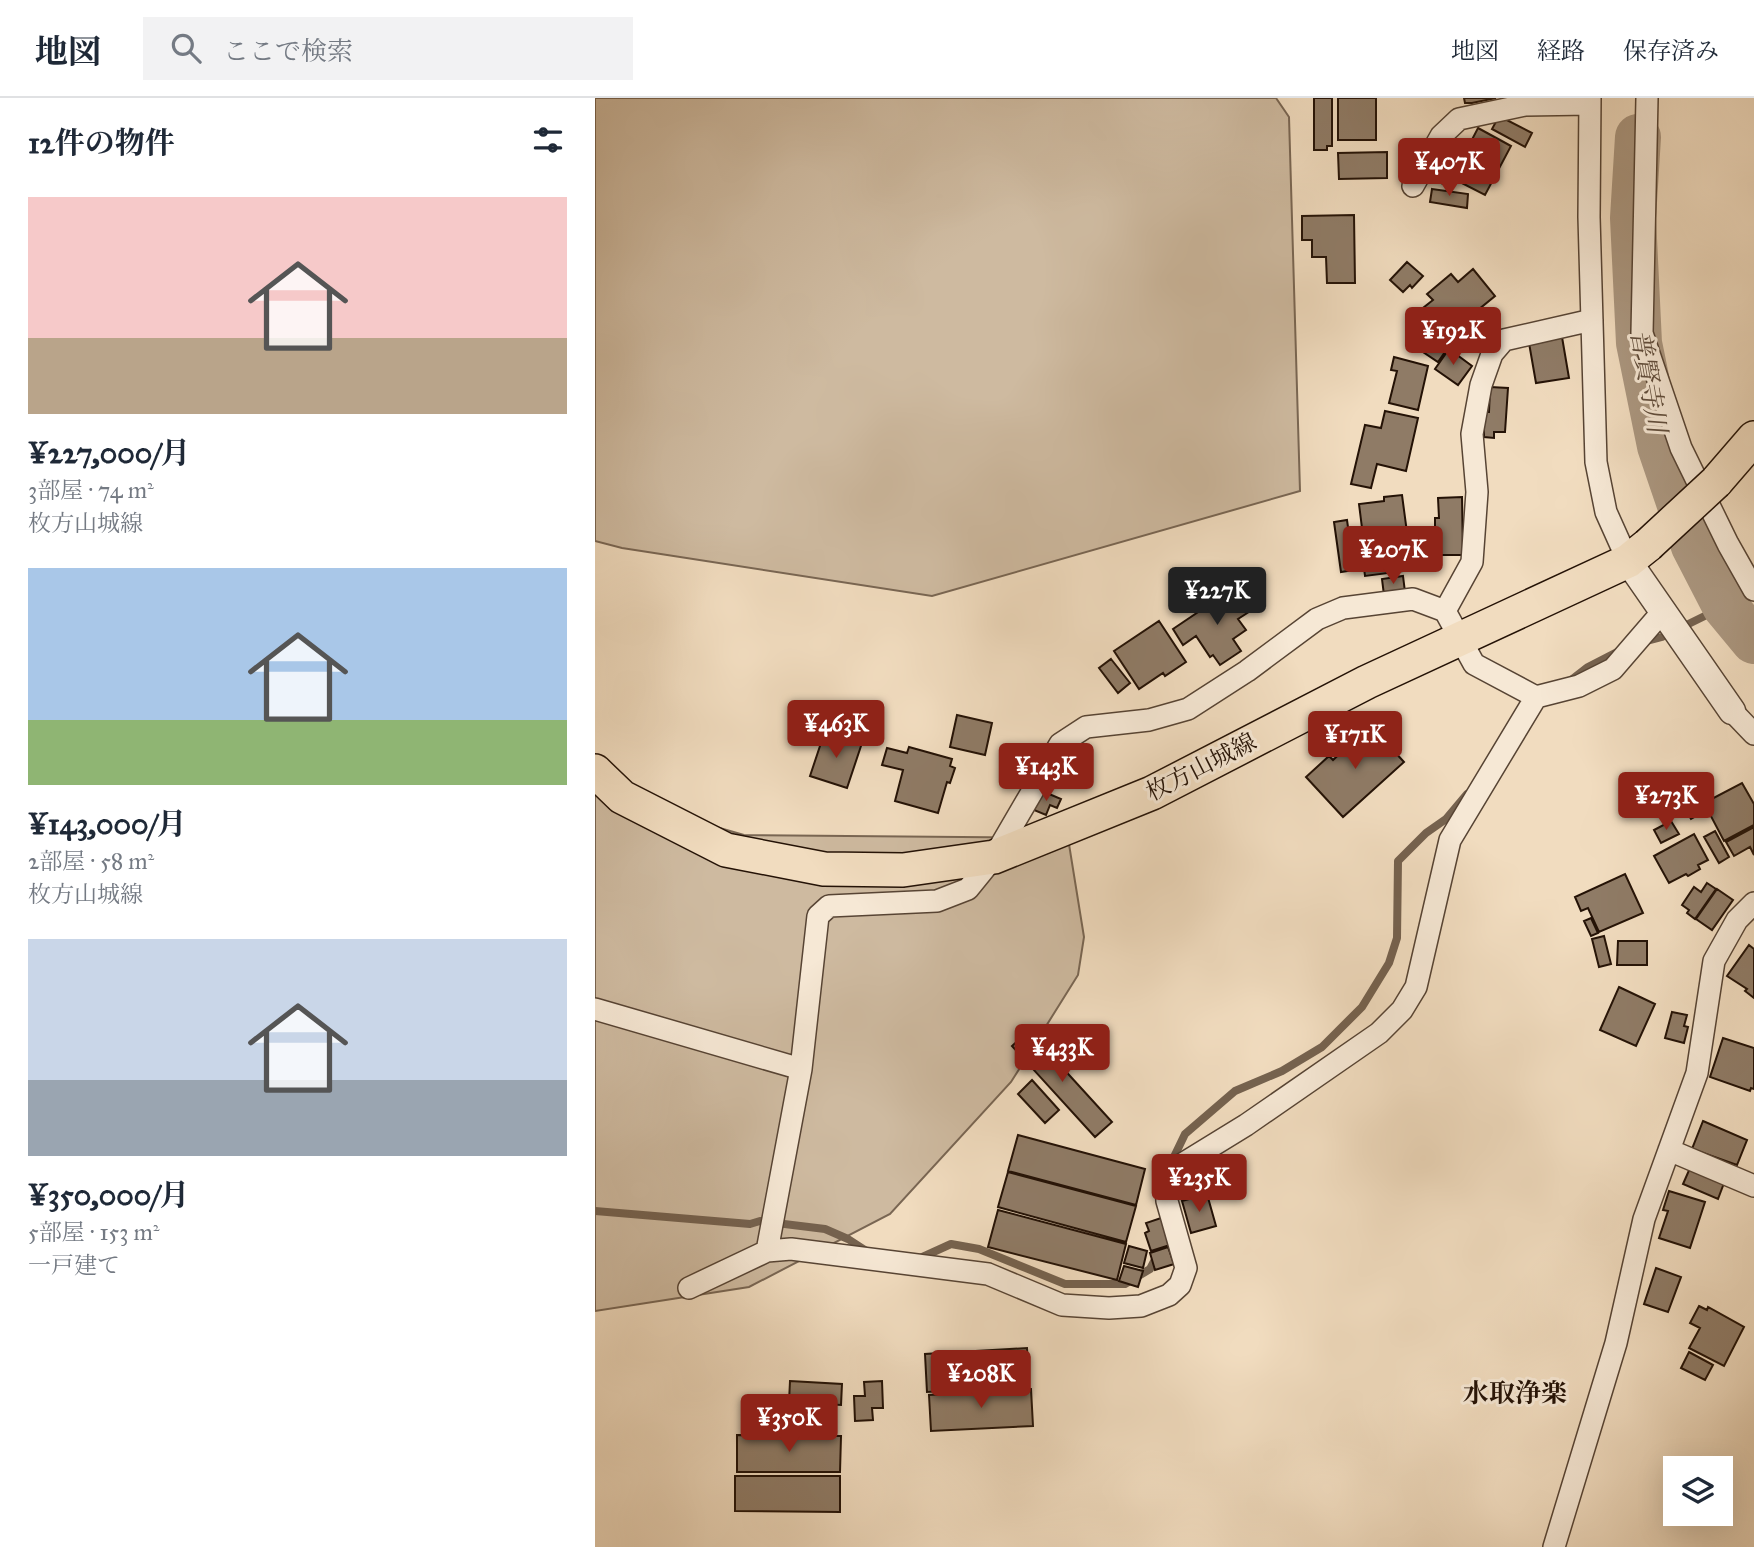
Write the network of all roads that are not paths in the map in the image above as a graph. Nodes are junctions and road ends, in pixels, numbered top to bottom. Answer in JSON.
{"nodes":[{"id":1,"x":1647,"y":98,"type":"edge"},
{"id":2,"x":1590,"y":101,"type":"edge"},
{"id":3,"x":1413,"y":186,"type":"dead end"},
{"id":4,"x":1592,"y":320,"type":"junction"},
{"id":5,"x":1754,"y":438,"type":"edge"},
{"id":6,"x":1638,"y":553,"type":"junction"},
{"id":7,"x":1754,"y":590,"type":"edge"},
{"id":8,"x":1663,"y":611,"type":"junction"},
{"id":9,"x":1453,"y":625,"type":"junction"},
{"id":10,"x":1536,"y":697,"type":"junction"},
{"id":11,"x":1732,"y":711,"type":"joint"},
{"id":12,"x":1754,"y":734,"type":"edge"},
{"id":13,"x":595,"y":771,"type":"edge"},
{"id":14,"x":994,"y":857,"type":"junction"},
{"id":15,"x":1754,"y":903,"type":"edge"},
{"id":16,"x":595,"y":1009,"type":"edge"},
{"id":17,"x":801,"y":1069,"type":"junction"},
{"id":18,"x":1669,"y":1150,"type":"junction"},
{"id":19,"x":1754,"y":1186,"type":"edge"},
{"id":20,"x":767,"y":1251,"type":"junction"},
{"id":21,"x":689,"y":1289,"type":"dead end"},
{"id":22,"x":1554,"y":1547,"type":"edge"}],
"edges":[{"from":1,"to":7,"type":"street"},
{"from":2,"to":3,"type":"street"},
{"from":2,"to":4,"type":"street"},
{"from":4,"to":6,"type":"street"},
{"from":4,"to":9,"type":"street"},
{"from":5,"to":6,"type":"main road","name":"枚方山城線","bridge":true},
{"from":6,"to":8,"type":"street"},
{"from":6,"to":9,"type":"main road","name":"枚方山城線"},
{"from":8,"to":10,"type":"street"},
{"from":8,"to":11,"type":"street"},
{"from":9,"to":10,"type":"street"},
{"from":9,"to":14,"type":"main road","name":"枚方山城線"},
{"from":9,"to":14,"type":"street"},
{"from":10,"to":20,"type":"street"},
{"from":11,"to":12,"type":"street"},
{"from":13,"to":14,"type":"main road","name":"枚方山城線"},
{"from":14,"to":17,"type":"street"},
{"from":15,"to":18,"type":"street"},
{"from":16,"to":17,"type":"street"},
{"from":17,"to":20,"type":"street"},
{"from":18,"to":19,"type":"street"},
{"from":18,"to":22,"type":"street"},
{"from":20,"to":21,"type":"street"}]}
